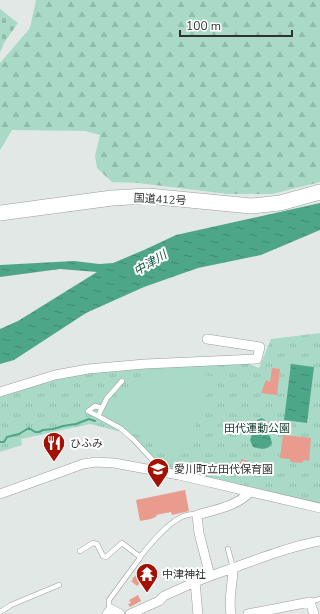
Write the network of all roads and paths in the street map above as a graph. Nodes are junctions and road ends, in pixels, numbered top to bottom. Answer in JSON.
{"nodes":[{"id":1,"x":320,"y":192,"type":"edge"},
{"id":2,"x":0,"y":213,"type":"edge"},
{"id":3,"x":207,"y":339,"type":"dead end"},
{"id":4,"x":122,"y":382,"type":"dead end"},
{"id":5,"x":0,"y":392,"type":"edge"},
{"id":6,"x":102,"y":408,"type":"junction"},
{"id":7,"x":98,"y":416,"type":"junction"},
{"id":8,"x":162,"y":472,"type":"junction"},
{"id":9,"x":250,"y":492,"type":"junction"},
{"id":10,"x":0,"y":494,"type":"edge"},
{"id":11,"x":320,"y":508,"type":"edge"},
{"id":12,"x":197,"y":515,"type":"junction"},
{"id":13,"x":320,"y":541,"type":"edge"},
{"id":14,"x":228,"y":549,"type":"dead end"},
{"id":15,"x":80,"y":551,"type":"dead end"},
{"id":16,"x":140,"y":557,"type":"junction"},
{"id":17,"x":233,"y":568,"type":"junction"},
{"id":18,"x":210,"y":576,"type":"junction"},
{"id":19,"x":195,"y":582,"type":"junction"},
{"id":20,"x":59,"y":586,"type":"dead end"},
{"id":21,"x":320,"y":599,"type":"edge"},
{"id":22,"x":310,"y":602,"type":"junction"},
{"id":23,"x":0,"y":612,"type":"edge"},
{"id":24,"x":109,"y":612,"type":"edge"},
{"id":25,"x":120,"y":614,"type":"edge"},
{"id":26,"x":130,"y":614,"type":"edge"},
{"id":27,"x":198,"y":614,"type":"edge"},
{"id":28,"x":231,"y":614,"type":"edge"},
{"id":29,"x":248,"y":614,"type":"edge"},
{"id":30,"x":314,"y":614,"type":"edge"}],
"edges":[{"from":1,"to":2,"type":"highway","name":"国道412号"},
{"from":3,"to":5,"type":"street"},
{"from":4,"to":6,"type":"lane"},
{"from":6,"to":7,"type":"lane"},
{"from":6,"to":7,"type":"lane"},
{"from":7,"to":8,"type":"lane"},
{"from":8,"to":9,"type":"street"},
{"from":8,"to":10,"type":"street"},
{"from":9,"to":11,"type":"street"},
{"from":9,"to":12,"type":"street"},
{"from":12,"to":16,"type":"lane"},
{"from":12,"to":18,"type":"street"},
{"from":13,"to":17,"type":"street"},
{"from":14,"to":17,"type":"lane"},
{"from":15,"to":16,"type":"lane"},
{"from":16,"to":24,"type":"lane"},
{"from":17,"to":18,"type":"street"},
{"from":17,"to":28,"type":"street"},
{"from":18,"to":19,"type":"street"},
{"from":19,"to":26,"type":"street"},
{"from":19,"to":27,"type":"street"},
{"from":20,"to":23,"type":"lane"},
{"from":21,"to":22,"type":"lane"},
{"from":22,"to":29,"type":"street"},
{"from":22,"to":30,"type":"street"},
{"from":24,"to":25,"type":"street"}]}
